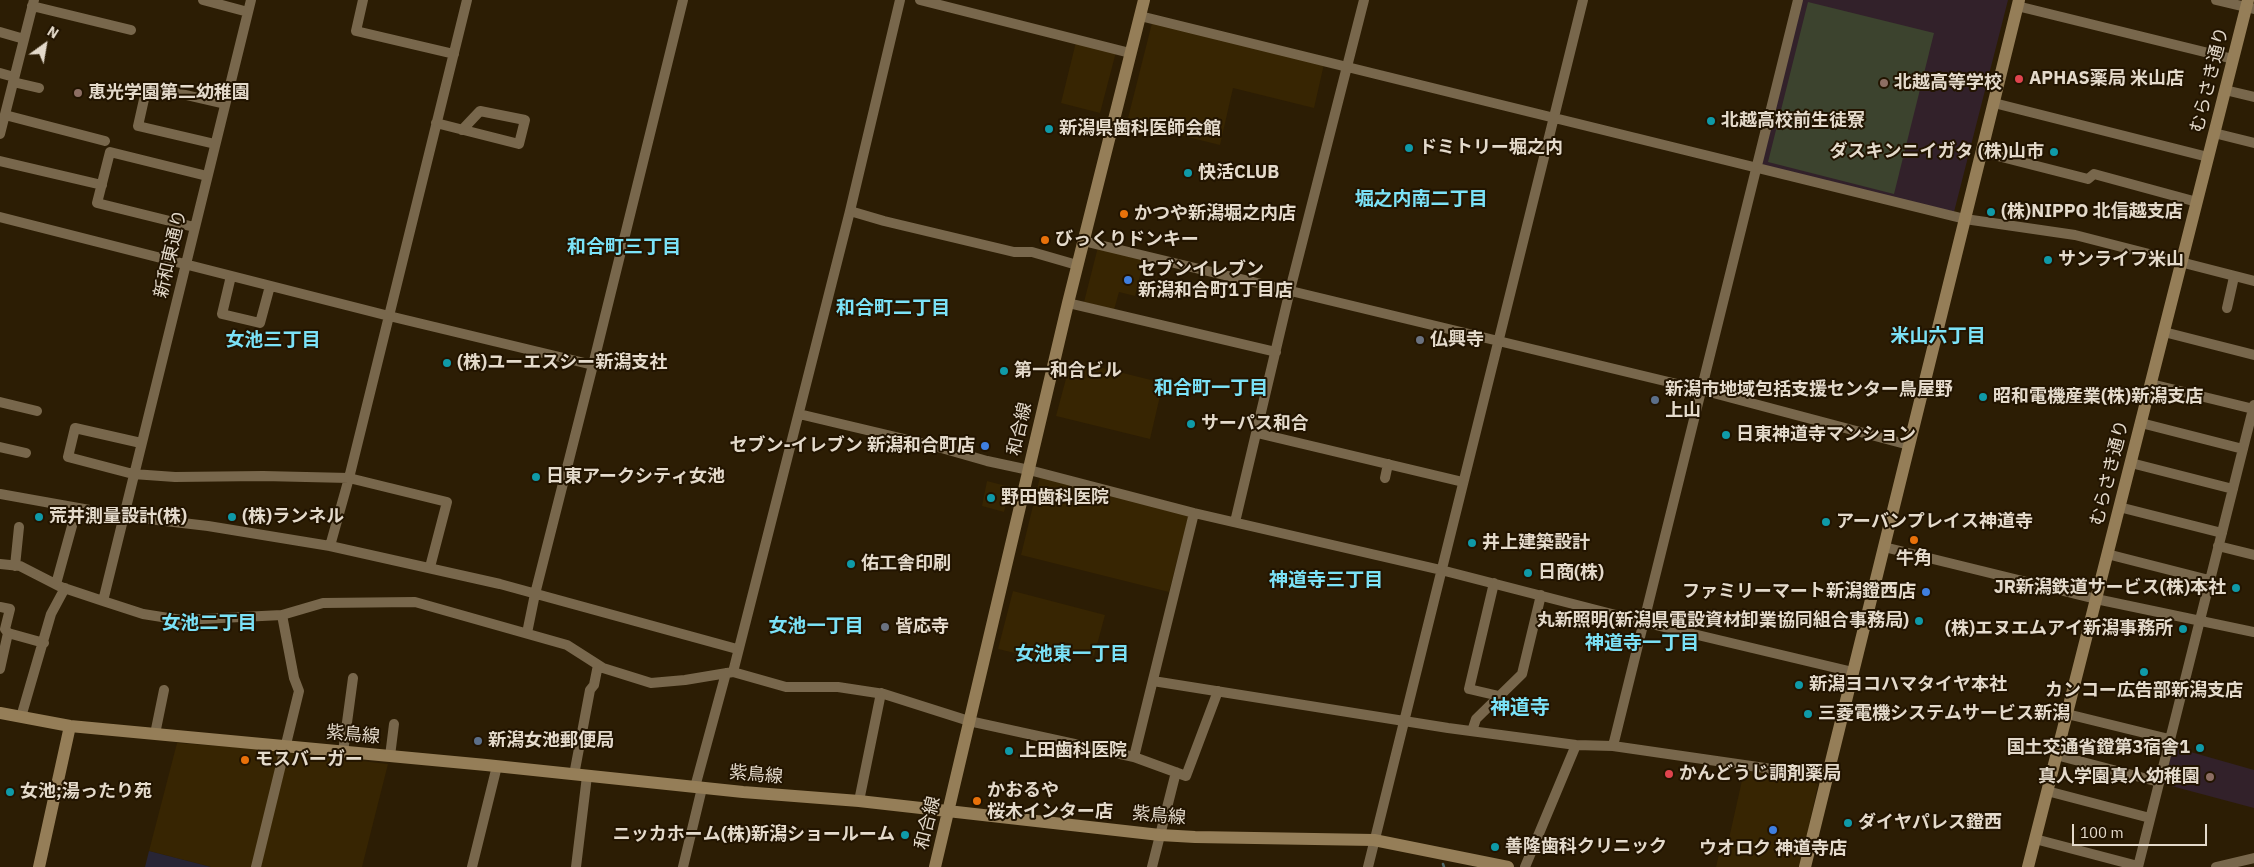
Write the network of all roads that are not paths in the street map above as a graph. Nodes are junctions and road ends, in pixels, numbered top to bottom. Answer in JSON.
{"nodes":[{"id":1,"x":22,"y":0,"type":"edge"},
{"id":2,"x":203,"y":0,"type":"edge"},
{"id":3,"x":251,"y":0,"type":"edge"},
{"id":4,"x":363,"y":0,"type":"edge"},
{"id":5,"x":465,"y":0,"type":"edge"},
{"id":6,"x":682,"y":0,"type":"edge"},
{"id":7,"x":900,"y":0,"type":"edge"},
{"id":8,"x":920,"y":0,"type":"edge"},
{"id":9,"x":1144,"y":0,"type":"edge"},
{"id":10,"x":1364,"y":0,"type":"edge"},
{"id":11,"x":1583,"y":0,"type":"edge"},
{"id":12,"x":1798,"y":0,"type":"edge"},
{"id":13,"x":2216,"y":0,"type":"edge"},
{"id":14,"x":33,"y":3,"type":"edge"},
{"id":15,"x":2018,"y":3,"type":"edge"},
{"id":16,"x":2249,"y":6,"type":"edge"},
{"id":17,"x":248,"y":12,"type":"junction"},
{"id":18,"x":1140,"y":16,"type":"junction"},
{"id":19,"x":130,"y":30,"type":"dead end"},
{"id":20,"x":0,"y":32,"type":"edge"},
{"id":21,"x":24,"y":39,"type":"junction"},
{"id":22,"x":1130,"y":53,"type":"junction"},
{"id":23,"x":454,"y":54,"type":"junction"},
{"id":24,"x":2233,"y":60,"type":"junction"},
{"id":25,"x":1348,"y":66,"type":"junction"},
{"id":26,"x":0,"y":73,"type":"edge"},
{"id":27,"x":14,"y":79,"type":"junction"},
{"id":28,"x":39,"y":88,"type":"dead end"},
{"id":29,"x":2225,"y":90,"type":"junction"},
{"id":30,"x":2254,"y":97,"type":"edge"},
{"id":31,"x":1994,"y":103,"type":"junction"},
{"id":32,"x":225,"y":104,"type":"junction"},
{"id":33,"x":5,"y":115,"type":"junction"},
{"id":34,"x":1554,"y":118,"type":"junction"},
{"id":35,"x":436,"y":123,"type":"junction"},
{"id":36,"x":462,"y":130,"type":"junction"},
{"id":37,"x":2214,"y":133,"type":"junction"},
{"id":38,"x":0,"y":134,"type":"edge"},
{"id":39,"x":105,"y":141,"type":"dead end"},
{"id":40,"x":2254,"y":143,"type":"edge"},
{"id":41,"x":215,"y":144,"type":"junction"},
{"id":42,"x":1982,"y":152,"type":"junction"},
{"id":43,"x":2208,"y":157,"type":"junction"},
{"id":44,"x":0,"y":161,"type":"edge"},
{"id":45,"x":1755,"y":168,"type":"junction"},
{"id":46,"x":207,"y":176,"type":"junction"},
{"id":47,"x":102,"y":185,"type":"junction"},
{"id":48,"x":2197,"y":202,"type":"junction"},
{"id":49,"x":850,"y":211,"type":"junction"},
{"id":50,"x":0,"y":217,"type":"edge"},
{"id":51,"x":1965,"y":219,"type":"junction"},
{"id":52,"x":194,"y":227,"type":"junction"},
{"id":53,"x":1083,"y":241,"type":"junction"},
{"id":54,"x":2181,"y":264,"type":"junction"},
{"id":55,"x":184,"y":265,"type":"junction"},
{"id":56,"x":1077,"y":265,"type":"junction"},
{"id":57,"x":231,"y":276,"type":"junction"},
{"id":58,"x":2234,"y":277,"type":"junction"},
{"id":59,"x":2254,"y":281,"type":"edge"},
{"id":60,"x":270,"y":286,"type":"junction"},
{"id":61,"x":1290,"y":290,"type":"junction"},
{"id":62,"x":1068,"y":303,"type":"junction"},
{"id":63,"x":2227,"y":308,"type":"dead end"},
{"id":64,"x":389,"y":316,"type":"junction"},
{"id":65,"x":2164,"y":332,"type":"junction"},
{"id":66,"x":1499,"y":341,"type":"junction"},
{"id":67,"x":1276,"y":352,"type":"junction"},
{"id":68,"x":2254,"y":355,"type":"edge"},
{"id":69,"x":593,"y":365,"type":"junction"},
{"id":70,"x":2151,"y":384,"type":"junction"},
{"id":71,"x":1702,"y":390,"type":"junction"},
{"id":72,"x":0,"y":402,"type":"edge"},
{"id":73,"x":2253,"y":407,"type":"edge"},
{"id":74,"x":37,"y":411,"type":"dead end"},
{"id":75,"x":798,"y":414,"type":"junction"},
{"id":76,"x":2141,"y":423,"type":"junction"},
{"id":77,"x":1257,"y":432,"type":"junction"},
{"id":78,"x":141,"y":443,"type":"junction"},
{"id":79,"x":1909,"y":445,"type":"junction"},
{"id":80,"x":0,"y":447,"type":"edge"},
{"id":81,"x":2243,"y":449,"type":"junction"},
{"id":82,"x":26,"y":453,"type":"dead end"},
{"id":83,"x":2131,"y":463,"type":"junction"},
{"id":84,"x":1388,"y":464,"type":"junction"},
{"id":85,"x":1029,"y":470,"type":"junction"},
{"id":86,"x":133,"y":474,"type":"junction"},
{"id":87,"x":349,"y":478,"type":"junction"},
{"id":88,"x":1384,"y":478,"type":"dead end"},
{"id":89,"x":1463,"y":482,"type":"junction"},
{"id":90,"x":2233,"y":489,"type":"junction"},
{"id":91,"x":0,"y":494,"type":"edge"},
{"id":92,"x":2120,"y":507,"type":"junction"},
{"id":93,"x":1194,"y":513,"type":"junction"},
{"id":94,"x":123,"y":516,"type":"junction"},
{"id":95,"x":1235,"y":522,"type":"junction"},
{"id":96,"x":72,"y":526,"type":"dead end"},
{"id":97,"x":19,"y":527,"type":"dead end"},
{"id":98,"x":2222,"y":533,"type":"junction"},
{"id":99,"x":330,"y":546,"type":"junction"},
{"id":100,"x":2218,"y":546,"type":"junction"},
{"id":101,"x":1884,"y":548,"type":"junction"},
{"id":102,"x":2108,"y":554,"type":"junction"},
{"id":103,"x":2254,"y":555,"type":"edge"},
{"id":104,"x":0,"y":564,"type":"edge"},
{"id":105,"x":15,"y":566,"type":"junction"},
{"id":106,"x":430,"y":567,"type":"junction"},
{"id":107,"x":1441,"y":570,"type":"junction"},
{"id":108,"x":2209,"y":580,"type":"junction"},
{"id":109,"x":1494,"y":583,"type":"junction"},
{"id":110,"x":60,"y":586,"type":"junction"},
{"id":111,"x":535,"y":594,"type":"junction"},
{"id":112,"x":1541,"y":595,"type":"junction"},
{"id":113,"x":2096,"y":599,"type":"junction"},
{"id":114,"x":102,"y":601,"type":"junction"},
{"id":115,"x":0,"y":607,"type":"edge"},
{"id":116,"x":282,"y":615,"type":"junction"},
{"id":117,"x":2198,"y":621,"type":"junction"},
{"id":118,"x":1644,"y":622,"type":"junction"},
{"id":119,"x":4,"y":630,"type":"edge"},
{"id":120,"x":2254,"y":632,"type":"edge"},
{"id":121,"x":527,"y":633,"type":"junction"},
{"id":122,"x":44,"y":643,"type":"junction"},
{"id":123,"x":737,"y":649,"type":"junction"},
{"id":124,"x":598,"y":665,"type":"junction"},
{"id":125,"x":0,"y":669,"type":"edge"},
{"id":126,"x":729,"y":672,"type":"junction"},
{"id":127,"x":1853,"y":672,"type":"junction"},
{"id":128,"x":353,"y":678,"type":"dead end"},
{"id":129,"x":1153,"y":680,"type":"junction"},
{"id":130,"x":164,"y":690,"type":"dead end"},
{"id":131,"x":1218,"y":691,"type":"junction"},
{"id":132,"x":881,"y":693,"type":"junction"},
{"id":133,"x":1499,"y":696,"type":"junction"},
{"id":134,"x":0,"y":713,"type":"edge"},
{"id":135,"x":2067,"y":714,"type":"junction"},
{"id":136,"x":21,"y":717,"type":"junction"},
{"id":137,"x":970,"y":721,"type":"junction"},
{"id":138,"x":1403,"y":721,"type":"junction"},
{"id":139,"x":394,"y":724,"type":"dead end"},
{"id":140,"x":70,"y":726,"type":"junction"},
{"id":141,"x":1472,"y":731,"type":"junction"},
{"id":142,"x":156,"y":734,"type":"junction"},
{"id":143,"x":2169,"y":739,"type":"junction"},
{"id":144,"x":1576,"y":745,"type":"junction"},
{"id":145,"x":1613,"y":746,"type":"junction"},
{"id":146,"x":285,"y":747,"type":"junction"},
{"id":147,"x":343,"y":752,"type":"junction"},
{"id":148,"x":2056,"y":755,"type":"junction"},
{"id":149,"x":390,"y":756,"type":"junction"},
{"id":150,"x":1134,"y":757,"type":"junction"},
{"id":151,"x":497,"y":766,"type":"junction"},
{"id":152,"x":1176,"y":772,"type":"junction"},
{"id":153,"x":581,"y":776,"type":"junction"},
{"id":154,"x":1827,"y":777,"type":"junction"},
{"id":155,"x":2159,"y":782,"type":"junction"},
{"id":156,"x":699,"y":787,"type":"junction"},
{"id":157,"x":2047,"y":791,"type":"junction"},
{"id":158,"x":859,"y":801,"type":"junction"},
{"id":159,"x":949,"y":811,"type":"junction"},
{"id":160,"x":2150,"y":818,"type":"junction"},
{"id":161,"x":1160,"y":834,"type":"junction"},
{"id":162,"x":2035,"y":839,"type":"junction"},
{"id":163,"x":1374,"y":840,"type":"junction"},
{"id":164,"x":2254,"y":858,"type":"edge"},
{"id":165,"x":2243,"y":864,"type":"edge"},
{"id":166,"x":2138,"y":866,"type":"edge"},
{"id":167,"x":39,"y":867,"type":"edge"},
{"id":168,"x":256,"y":867,"type":"edge"},
{"id":169,"x":472,"y":867,"type":"edge"},
{"id":170,"x":576,"y":867,"type":"edge"},
{"id":171,"x":683,"y":867,"type":"edge"},
{"id":172,"x":935,"y":867,"type":"edge"},
{"id":173,"x":1152,"y":867,"type":"edge"},
{"id":174,"x":1368,"y":867,"type":"edge"},
{"id":175,"x":1508,"y":867,"type":"edge"},
{"id":176,"x":1525,"y":867,"type":"edge"},
{"id":177,"x":1805,"y":867,"type":"edge"},
{"id":178,"x":2028,"y":867,"type":"edge"},
{"id":179,"x":2216,"y":867,"type":"edge"}],
"edges":[{"from":1,"to":14,"type":"street"},
{"from":2,"to":17,"type":"street"},
{"from":3,"to":17,"type":"street","name":"新和東通り"},
{"from":4,"to":23,"type":"street"},
{"from":5,"to":23,"type":"street"},
{"from":6,"to":69,"type":"street"},
{"from":7,"to":49,"type":"street"},
{"from":8,"to":22,"type":"street"},
{"from":9,"to":18,"type":"street","name":"和合線"},
{"from":10,"to":25,"type":"street"},
{"from":11,"to":34,"type":"street"},
{"from":12,"to":45,"type":"street"},
{"from":13,"to":16,"type":"street"},
{"from":14,"to":19,"type":"street"},
{"from":14,"to":21,"type":"street"},
{"from":15,"to":24,"type":"street"},
{"from":15,"to":31,"type":"street"},
{"from":16,"to":24,"type":"street","name":"むらさき通り"},
{"from":17,"to":32,"type":"street","name":"新和東通り"},
{"from":18,"to":22,"type":"street","name":"和合線"},
{"from":18,"to":25,"type":"street"},
{"from":20,"to":21,"type":"street"},
{"from":21,"to":27,"type":"street"},
{"from":22,"to":53,"type":"street","name":"和合線"},
{"from":23,"to":35,"type":"street"},
{"from":24,"to":29,"type":"street","name":"むらさき通り"},
{"from":25,"to":34,"type":"street"},
{"from":25,"to":61,"type":"street"},
{"from":26,"to":27,"type":"street"},
{"from":27,"to":28,"type":"street"},
{"from":27,"to":33,"type":"street"},
{"from":29,"to":30,"type":"street"},
{"from":29,"to":37,"type":"street","name":"むらさき通り"},
{"from":31,"to":42,"type":"street"},
{"from":31,"to":43,"type":"street"},
{"from":32,"to":41,"type":"street","name":"新和東通り"},
{"from":32,"to":41,"type":"street"},
{"from":33,"to":38,"type":"street"},
{"from":33,"to":39,"type":"street"},
{"from":34,"to":45,"type":"street"},
{"from":34,"to":66,"type":"street"},
{"from":35,"to":36,"type":"street"},
{"from":35,"to":64,"type":"street"},
{"from":36,"to":36,"type":"street"},
{"from":37,"to":40,"type":"street"},
{"from":37,"to":43,"type":"street","name":"むらさき通り"},
{"from":41,"to":46,"type":"street","name":"新和東通り"},
{"from":42,"to":48,"type":"street"},
{"from":42,"to":51,"type":"street"},
{"from":43,"to":48,"type":"street","name":"むらさき通り"},
{"from":44,"to":47,"type":"street"},
{"from":45,"to":51,"type":"street"},
{"from":45,"to":71,"type":"street"},
{"from":46,"to":47,"type":"street"},
{"from":46,"to":52,"type":"street","name":"新和東通り"},
{"from":47,"to":52,"type":"street"},
{"from":48,"to":54,"type":"street","name":"むらさき通り"},
{"from":49,"to":56,"type":"street"},
{"from":49,"to":75,"type":"street"},
{"from":50,"to":55,"type":"street"},
{"from":51,"to":54,"type":"street"},
{"from":51,"to":79,"type":"street"},
{"from":52,"to":55,"type":"street","name":"新和東通り"},
{"from":53,"to":56,"type":"street","name":"和合線"},
{"from":53,"to":61,"type":"street"},
{"from":54,"to":58,"type":"street"},
{"from":54,"to":65,"type":"street","name":"むらさき通り"},
{"from":55,"to":57,"type":"street"},
{"from":55,"to":78,"type":"street","name":"新和東通り"},
{"from":56,"to":62,"type":"street","name":"和合線"},
{"from":57,"to":60,"type":"street"},
{"from":57,"to":60,"type":"street"},
{"from":58,"to":59,"type":"street"},
{"from":58,"to":63,"type":"street"},
{"from":60,"to":64,"type":"street"},
{"from":61,"to":66,"type":"street"},
{"from":61,"to":67,"type":"street"},
{"from":62,"to":67,"type":"street"},
{"from":62,"to":85,"type":"street","name":"和合線"},
{"from":64,"to":69,"type":"street"},
{"from":64,"to":87,"type":"street"},
{"from":65,"to":68,"type":"street"},
{"from":65,"to":70,"type":"street","name":"むらさき通り"},
{"from":66,"to":71,"type":"street"},
{"from":66,"to":89,"type":"street"},
{"from":67,"to":77,"type":"street"},
{"from":69,"to":111,"type":"street"},
{"from":70,"to":73,"type":"street"},
{"from":70,"to":76,"type":"street","name":"むらさき通り"},
{"from":71,"to":79,"type":"street"},
{"from":71,"to":118,"type":"street"},
{"from":72,"to":74,"type":"street"},
{"from":73,"to":81,"type":"street"},
{"from":75,"to":85,"type":"street"},
{"from":75,"to":123,"type":"street"},
{"from":76,"to":81,"type":"street"},
{"from":76,"to":83,"type":"street","name":"むらさき通り"},
{"from":77,"to":84,"type":"street"},
{"from":77,"to":95,"type":"street"},
{"from":78,"to":86,"type":"street","name":"新和東通り"},
{"from":78,"to":86,"type":"street"},
{"from":79,"to":101,"type":"street"},
{"from":80,"to":82,"type":"street"},
{"from":81,"to":90,"type":"street"},
{"from":83,"to":90,"type":"street"},
{"from":83,"to":92,"type":"street","name":"むらさき通り"},
{"from":84,"to":88,"type":"street"},
{"from":84,"to":89,"type":"street"},
{"from":85,"to":93,"type":"street"},
{"from":85,"to":137,"type":"street","name":"和合線"},
{"from":86,"to":87,"type":"street"},
{"from":86,"to":94,"type":"street","name":"新和東通り"},
{"from":87,"to":99,"type":"street"},
{"from":87,"to":106,"type":"street"},
{"from":89,"to":107,"type":"street"},
{"from":90,"to":98,"type":"street"},
{"from":91,"to":94,"type":"street"},
{"from":92,"to":98,"type":"street"},
{"from":92,"to":102,"type":"street","name":"むらさき通り"},
{"from":93,"to":95,"type":"street"},
{"from":93,"to":129,"type":"street"},
{"from":94,"to":99,"type":"street"},
{"from":94,"to":114,"type":"street","name":"新和東通り"},
{"from":95,"to":107,"type":"street"},
{"from":96,"to":110,"type":"street"},
{"from":97,"to":105,"type":"street"},
{"from":98,"to":100,"type":"street"},
{"from":99,"to":106,"type":"street"},
{"from":100,"to":103,"type":"street"},
{"from":100,"to":108,"type":"street"},
{"from":101,"to":113,"type":"street"},
{"from":101,"to":127,"type":"street"},
{"from":102,"to":108,"type":"street"},
{"from":102,"to":113,"type":"street","name":"むらさき通り"},
{"from":104,"to":105,"type":"street"},
{"from":105,"to":110,"type":"street"},
{"from":106,"to":111,"type":"street"},
{"from":107,"to":109,"type":"street"},
{"from":107,"to":138,"type":"street"},
{"from":108,"to":117,"type":"street"},
{"from":109,"to":112,"type":"street"},
{"from":109,"to":133,"type":"street"},
{"from":110,"to":114,"type":"street"},
{"from":110,"to":122,"type":"street"},
{"from":111,"to":121,"type":"street"},
{"from":111,"to":123,"type":"street"},
{"from":112,"to":118,"type":"street"},
{"from":112,"to":133,"type":"street"},
{"from":113,"to":117,"type":"street"},
{"from":113,"to":135,"type":"street","name":"むらさき通り"},
{"from":114,"to":116,"type":"street"},
{"from":115,"to":119,"type":"street"},
{"from":116,"to":121,"type":"street"},
{"from":116,"to":146,"type":"street"},
{"from":117,"to":120,"type":"street"},
{"from":117,"to":143,"type":"street"},
{"from":118,"to":127,"type":"street"},
{"from":118,"to":145,"type":"street"},
{"from":119,"to":122,"type":"street"},
{"from":119,"to":125,"type":"street"},
{"from":121,"to":124,"type":"street"},
{"from":122,"to":136,"type":"street"},
{"from":123,"to":126,"type":"street"},
{"from":124,"to":126,"type":"street"},
{"from":124,"to":153,"type":"street"},
{"from":126,"to":132,"type":"street"},
{"from":126,"to":156,"type":"street"},
{"from":127,"to":154,"type":"street"},
{"from":128,"to":147,"type":"street"},
{"from":129,"to":131,"type":"street"},
{"from":129,"to":150,"type":"street"},
{"from":130,"to":142,"type":"street"},
{"from":131,"to":138,"type":"street"},
{"from":131,"to":152,"type":"street"},
{"from":132,"to":137,"type":"street"},
{"from":132,"to":158,"type":"street"},
{"from":133,"to":141,"type":"street"},
{"from":134,"to":136,"type":"street","name":"紫鳥線"},
{"from":135,"to":143,"type":"street"},
{"from":135,"to":148,"type":"street","name":"むらさき通り"},
{"from":136,"to":140,"type":"street","name":"紫鳥線"},
{"from":137,"to":150,"type":"street"},
{"from":137,"to":159,"type":"street","name":"和合線"},
{"from":138,"to":141,"type":"street"},
{"from":138,"to":163,"type":"street"},
{"from":139,"to":149,"type":"street"},
{"from":140,"to":142,"type":"street","name":"紫鳥線"},
{"from":140,"to":167,"type":"street"},
{"from":141,"to":144,"type":"street"},
{"from":142,"to":146,"type":"street","name":"紫鳥線"},
{"from":143,"to":155,"type":"street"},
{"from":144,"to":145,"type":"street"},
{"from":144,"to":176,"type":"street"},
{"from":145,"to":154,"type":"street"},
{"from":146,"to":147,"type":"street","name":"紫鳥線"},
{"from":146,"to":168,"type":"street"},
{"from":147,"to":149,"type":"street","name":"紫鳥線"},
{"from":148,"to":155,"type":"street"},
{"from":148,"to":157,"type":"street","name":"むらさき通り"},
{"from":149,"to":151,"type":"street","name":"紫鳥線"},
{"from":150,"to":152,"type":"street"},
{"from":151,"to":153,"type":"street","name":"紫鳥線"},
{"from":151,"to":169,"type":"street"},
{"from":152,"to":161,"type":"street"},
{"from":153,"to":156,"type":"street","name":"紫鳥線"},
{"from":153,"to":170,"type":"street"},
{"from":154,"to":177,"type":"street"},
{"from":155,"to":160,"type":"street"},
{"from":156,"to":158,"type":"street","name":"紫鳥線"},
{"from":156,"to":171,"type":"street"},
{"from":157,"to":160,"type":"street"},
{"from":157,"to":162,"type":"street","name":"むらさき通り"},
{"from":158,"to":159,"type":"street","name":"紫鳥線"},
{"from":159,"to":161,"type":"street","name":"紫鳥線"},
{"from":159,"to":172,"type":"street","name":"和合線"},
{"from":160,"to":166,"type":"street"},
{"from":161,"to":163,"type":"street","name":"紫鳥線"},
{"from":161,"to":173,"type":"street"},
{"from":162,"to":166,"type":"street"},
{"from":162,"to":178,"type":"street","name":"むらさき通り"},
{"from":163,"to":174,"type":"street"},
{"from":163,"to":175,"type":"street","name":"紫鳥線"},
{"from":164,"to":165,"type":"street"},
{"from":165,"to":179,"type":"street"}]}
